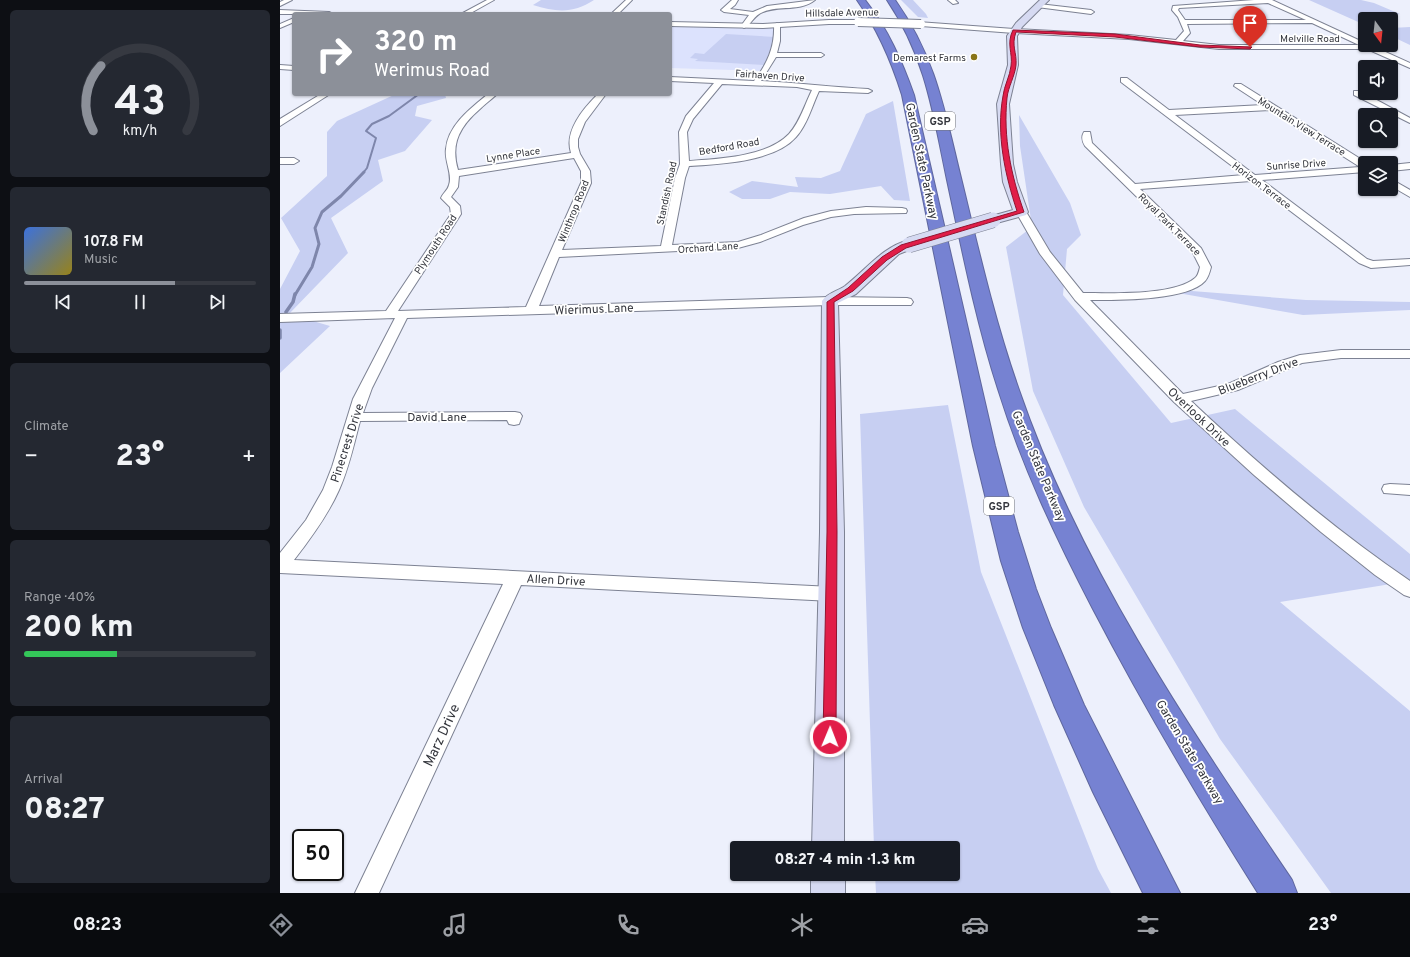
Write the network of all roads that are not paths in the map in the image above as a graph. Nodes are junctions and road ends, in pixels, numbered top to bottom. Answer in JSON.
{"nodes":[{"id":1,"x":290,"y":0,"type":"edge"},
{"id":2,"x":491,"y":0,"type":"edge"},
{"id":3,"x":629,"y":0,"type":"edge"},
{"id":4,"x":735,"y":0,"type":"edge"},
{"id":5,"x":812,"y":0,"type":"edge"},
{"id":6,"x":861,"y":0,"type":"edge"},
{"id":7,"x":891,"y":0,"type":"edge"},
{"id":8,"x":1267,"y":0,"type":"edge"},
{"id":9,"x":1042,"y":3,"type":"edge"},
{"id":10,"x":280,"y":4,"type":"edge"},
{"id":11,"x":280,"y":12,"type":"edge"},
{"id":12,"x":468,"y":12,"type":"edge"},
{"id":13,"x":616,"y":12,"type":"edge"},
{"id":14,"x":1091,"y":12,"type":"dead end"},
{"id":15,"x":292,"y":13,"type":"edge"},
{"id":16,"x":754,"y":14,"type":"junction"},
{"id":17,"x":292,"y":21,"type":"edge"},
{"id":18,"x":1183,"y":22,"type":"junction"},
{"id":19,"x":1313,"y":22,"type":"junction"},
{"id":20,"x":672,"y":24,"type":"edge"},
{"id":21,"x":777,"y":25,"type":"junction"},
{"id":22,"x":280,"y":26,"type":"edge"},
{"id":23,"x":744,"y":26,"type":"junction"},
{"id":24,"x":1014,"y":31,"type":"junction"},
{"id":25,"x":1177,"y":42,"type":"junction"},
{"id":26,"x":1358,"y":43,"type":"edge"},
{"id":27,"x":1358,"y":47,"type":"edge"},
{"id":28,"x":1378,"y":52,"type":"edge"},
{"id":29,"x":821,"y":54,"type":"dead end"},
{"id":30,"x":773,"y":55,"type":"junction"},
{"id":31,"x":1410,"y":66,"type":"edge"},
{"id":32,"x":672,"y":79,"type":"edge"},
{"id":33,"x":1124,"y":80,"type":"dead end"},
{"id":34,"x":718,"y":82,"type":"junction"},
{"id":35,"x":756,"y":83,"type":"junction"},
{"id":36,"x":1238,"y":86,"type":"dead end"},
{"id":37,"x":816,"y":89,"type":"junction"},
{"id":38,"x":868,"y":91,"type":"dead end"},
{"id":39,"x":1357,"y":93,"type":"dead end"},
{"id":40,"x":323,"y":96,"type":"edge"},
{"id":41,"x":491,"y":96,"type":"edge"},
{"id":42,"x":600,"y":96,"type":"edge"},
{"id":43,"x":1272,"y":107,"type":"junction"},
{"id":44,"x":1168,"y":113,"type":"junction"},
{"id":45,"x":1410,"y":121,"type":"edge"},
{"id":46,"x":280,"y":123,"type":"edge"},
{"id":47,"x":1087,"y":134,"type":"dead end"},
{"id":48,"x":576,"y":155,"type":"junction"},
{"id":49,"x":280,"y":161,"type":"edge"},
{"id":50,"x":294,"y":161,"type":"dead end"},
{"id":51,"x":1358,"y":162,"type":"edge"},
{"id":52,"x":685,"y":164,"type":"junction"},
{"id":53,"x":1410,"y":166,"type":"edge"},
{"id":54,"x":1398,"y":167,"type":"edge"},
{"id":55,"x":1358,"y":170,"type":"edge"},
{"id":56,"x":453,"y":174,"type":"junction"},
{"id":57,"x":1252,"y":178,"type":"junction"},
{"id":58,"x":1398,"y":186,"type":"edge"},
{"id":59,"x":1132,"y":187,"type":"junction"},
{"id":60,"x":1410,"y":194,"type":"edge"},
{"id":61,"x":902,"y":210,"type":"dead end"},
{"id":62,"x":1021,"y":212,"type":"junction"},
{"id":63,"x":666,"y":250,"type":"junction"},
{"id":64,"x":556,"y":254,"type":"junction"},
{"id":65,"x":1410,"y":262,"type":"edge"},
{"id":66,"x":1079,"y":297,"type":"junction"},
{"id":67,"x":830,"y":302,"type":"junction"},
{"id":68,"x":907,"y":302,"type":"dead end"},
{"id":69,"x":531,"y":310,"type":"junction"},
{"id":70,"x":396,"y":315,"type":"junction"},
{"id":71,"x":280,"y":318,"type":"edge"},
{"id":72,"x":1410,"y":354,"type":"edge"},
{"id":73,"x":1179,"y":399,"type":"junction"},
{"id":74,"x":354,"y":417,"type":"junction"},
{"id":75,"x":514,"y":421,"type":"dead end"},
{"id":76,"x":1390,"y":490,"type":"dead end"},
{"id":77,"x":1410,"y":490,"type":"edge"},
{"id":78,"x":280,"y":565,"type":"edge"},
{"id":79,"x":515,"y":578,"type":"junction"},
{"id":80,"x":1410,"y":590,"type":"edge"},
{"id":81,"x":832,"y":594,"type":"junction"},
{"id":82,"x":828,"y":841,"type":"edge"},
{"id":83,"x":828,"y":881,"type":"edge"},
{"id":84,"x":367,"y":893,"type":"edge"},
{"id":85,"x":828,"y":893,"type":"edge"},
{"id":86,"x":1162,"y":893,"type":"edge"},
{"id":87,"x":1279,"y":893,"type":"edge"}],
"edges":[{"from":1,"to":10,"type":"street"},
{"from":2,"to":12,"type":"street"},
{"from":3,"to":13,"type":"street"},
{"from":4,"to":16,"type":"street"},
{"from":5,"to":16,"type":"street"},
{"from":6,"to":86,"type":"highway","name":"Garden State Parkway","number":"GSP"},
{"from":7,"to":87,"type":"highway","name":"Garden State Parkway","number":"GSP"},
{"from":8,"to":18,"type":"street"},
{"from":8,"to":19,"type":"street"},
{"from":9,"to":14,"type":"street"},
{"from":9,"to":24,"type":"main road"},
{"from":11,"to":15,"type":"street"},
{"from":16,"to":23,"type":"street"},
{"from":17,"to":22,"type":"street"},
{"from":18,"to":19,"type":"street"},
{"from":18,"to":25,"type":"street"},
{"from":19,"to":26,"type":"street"},
{"from":20,"to":23,"type":"street","name":"Hillsdale Avenue"},
{"from":21,"to":23,"type":"street","name":"Hillsdale Avenue"},
{"from":21,"to":24,"type":"street","name":"Hillsdale Avenue","bridge":true},
{"from":21,"to":30,"type":"street"},
{"from":24,"to":25,"type":"street","name":"Melville Road"},
{"from":24,"to":62,"type":"main road"},
{"from":25,"to":27,"type":"street","name":"Melville Road"},
{"from":28,"to":31,"type":"street"},
{"from":29,"to":30,"type":"street"},
{"from":30,"to":35,"type":"street"},
{"from":32,"to":34,"type":"street","name":"Fairhaven Drive"},
{"from":33,"to":44,"type":"street","name":"Horizon Terrace"},
{"from":34,"to":35,"type":"street","name":"Fairhaven Drive"},
{"from":34,"to":52,"type":"street","name":"Standish Road"},
{"from":35,"to":37,"type":"street","name":"Fairhaven Drive"},
{"from":36,"to":43,"type":"street","name":"Mountain View Terrace"},
{"from":37,"to":38,"type":"street","name":"Fairhaven Drive"},
{"from":37,"to":52,"type":"street","name":"Bedford Road"},
{"from":39,"to":45,"type":"street"},
{"from":40,"to":46,"type":"street"},
{"from":41,"to":56,"type":"street","name":"Plymouth Road"},
{"from":42,"to":48,"type":"street"},
{"from":43,"to":44,"type":"street"},
{"from":43,"to":51,"type":"street","name":"Mountain View Terrace"},
{"from":44,"to":57,"type":"street","name":"Horizon Terrace"},
{"from":47,"to":59,"type":"street","name":"Royal Park Terrace"},
{"from":48,"to":56,"type":"street","name":"Lynne Place"},
{"from":48,"to":64,"type":"street","name":"Winthrop Road"},
{"from":49,"to":50,"type":"street"},
{"from":52,"to":63,"type":"street","name":"Standish Road"},
{"from":53,"to":54,"type":"street"},
{"from":55,"to":57,"type":"street","name":"Sunrise Drive"},
{"from":56,"to":70,"type":"street","name":"Plymouth Road"},
{"from":57,"to":59,"type":"street","name":"Sunrise Drive"},
{"from":57,"to":65,"type":"street","name":"Horizon Terrace"},
{"from":58,"to":60,"type":"street"},
{"from":59,"to":66,"type":"street","name":"Royal Park Terrace"},
{"from":61,"to":63,"type":"street","name":"Orchard Lane"},
{"from":62,"to":66,"type":"street","name":"Overlook Drive"},
{"from":62,"to":67,"type":"main road","bridge":true},
{"from":63,"to":64,"type":"street","name":"Orchard Lane"},
{"from":64,"to":69,"type":"street","name":"Winthrop Road"},
{"from":66,"to":73,"type":"street","name":"Overlook Drive"},
{"from":67,"to":68,"type":"street","name":"Wierimus Lane"},
{"from":67,"to":69,"type":"street","name":"Wierimus Lane"},
{"from":67,"to":81,"type":"main road"},
{"from":69,"to":70,"type":"street","name":"Wierimus Lane"},
{"from":70,"to":71,"type":"street","name":"Wierimus Lane"},
{"from":70,"to":74,"type":"street","name":"Pinecrest Drive"},
{"from":72,"to":73,"type":"street","name":"Blueberry Drive"},
{"from":73,"to":80,"type":"street","name":"Overlook Drive"},
{"from":74,"to":75,"type":"street","name":"David Lane"},
{"from":74,"to":78,"type":"street","name":"Pinecrest Drive"},
{"from":76,"to":77,"type":"street"},
{"from":78,"to":79,"type":"street","name":"Allen Drive"},
{"from":79,"to":81,"type":"street","name":"Allen Drive"},
{"from":79,"to":84,"type":"street","name":"Marz Drive"},
{"from":81,"to":82,"type":"main road"},
{"from":83,"to":85,"type":"main road"}]}
